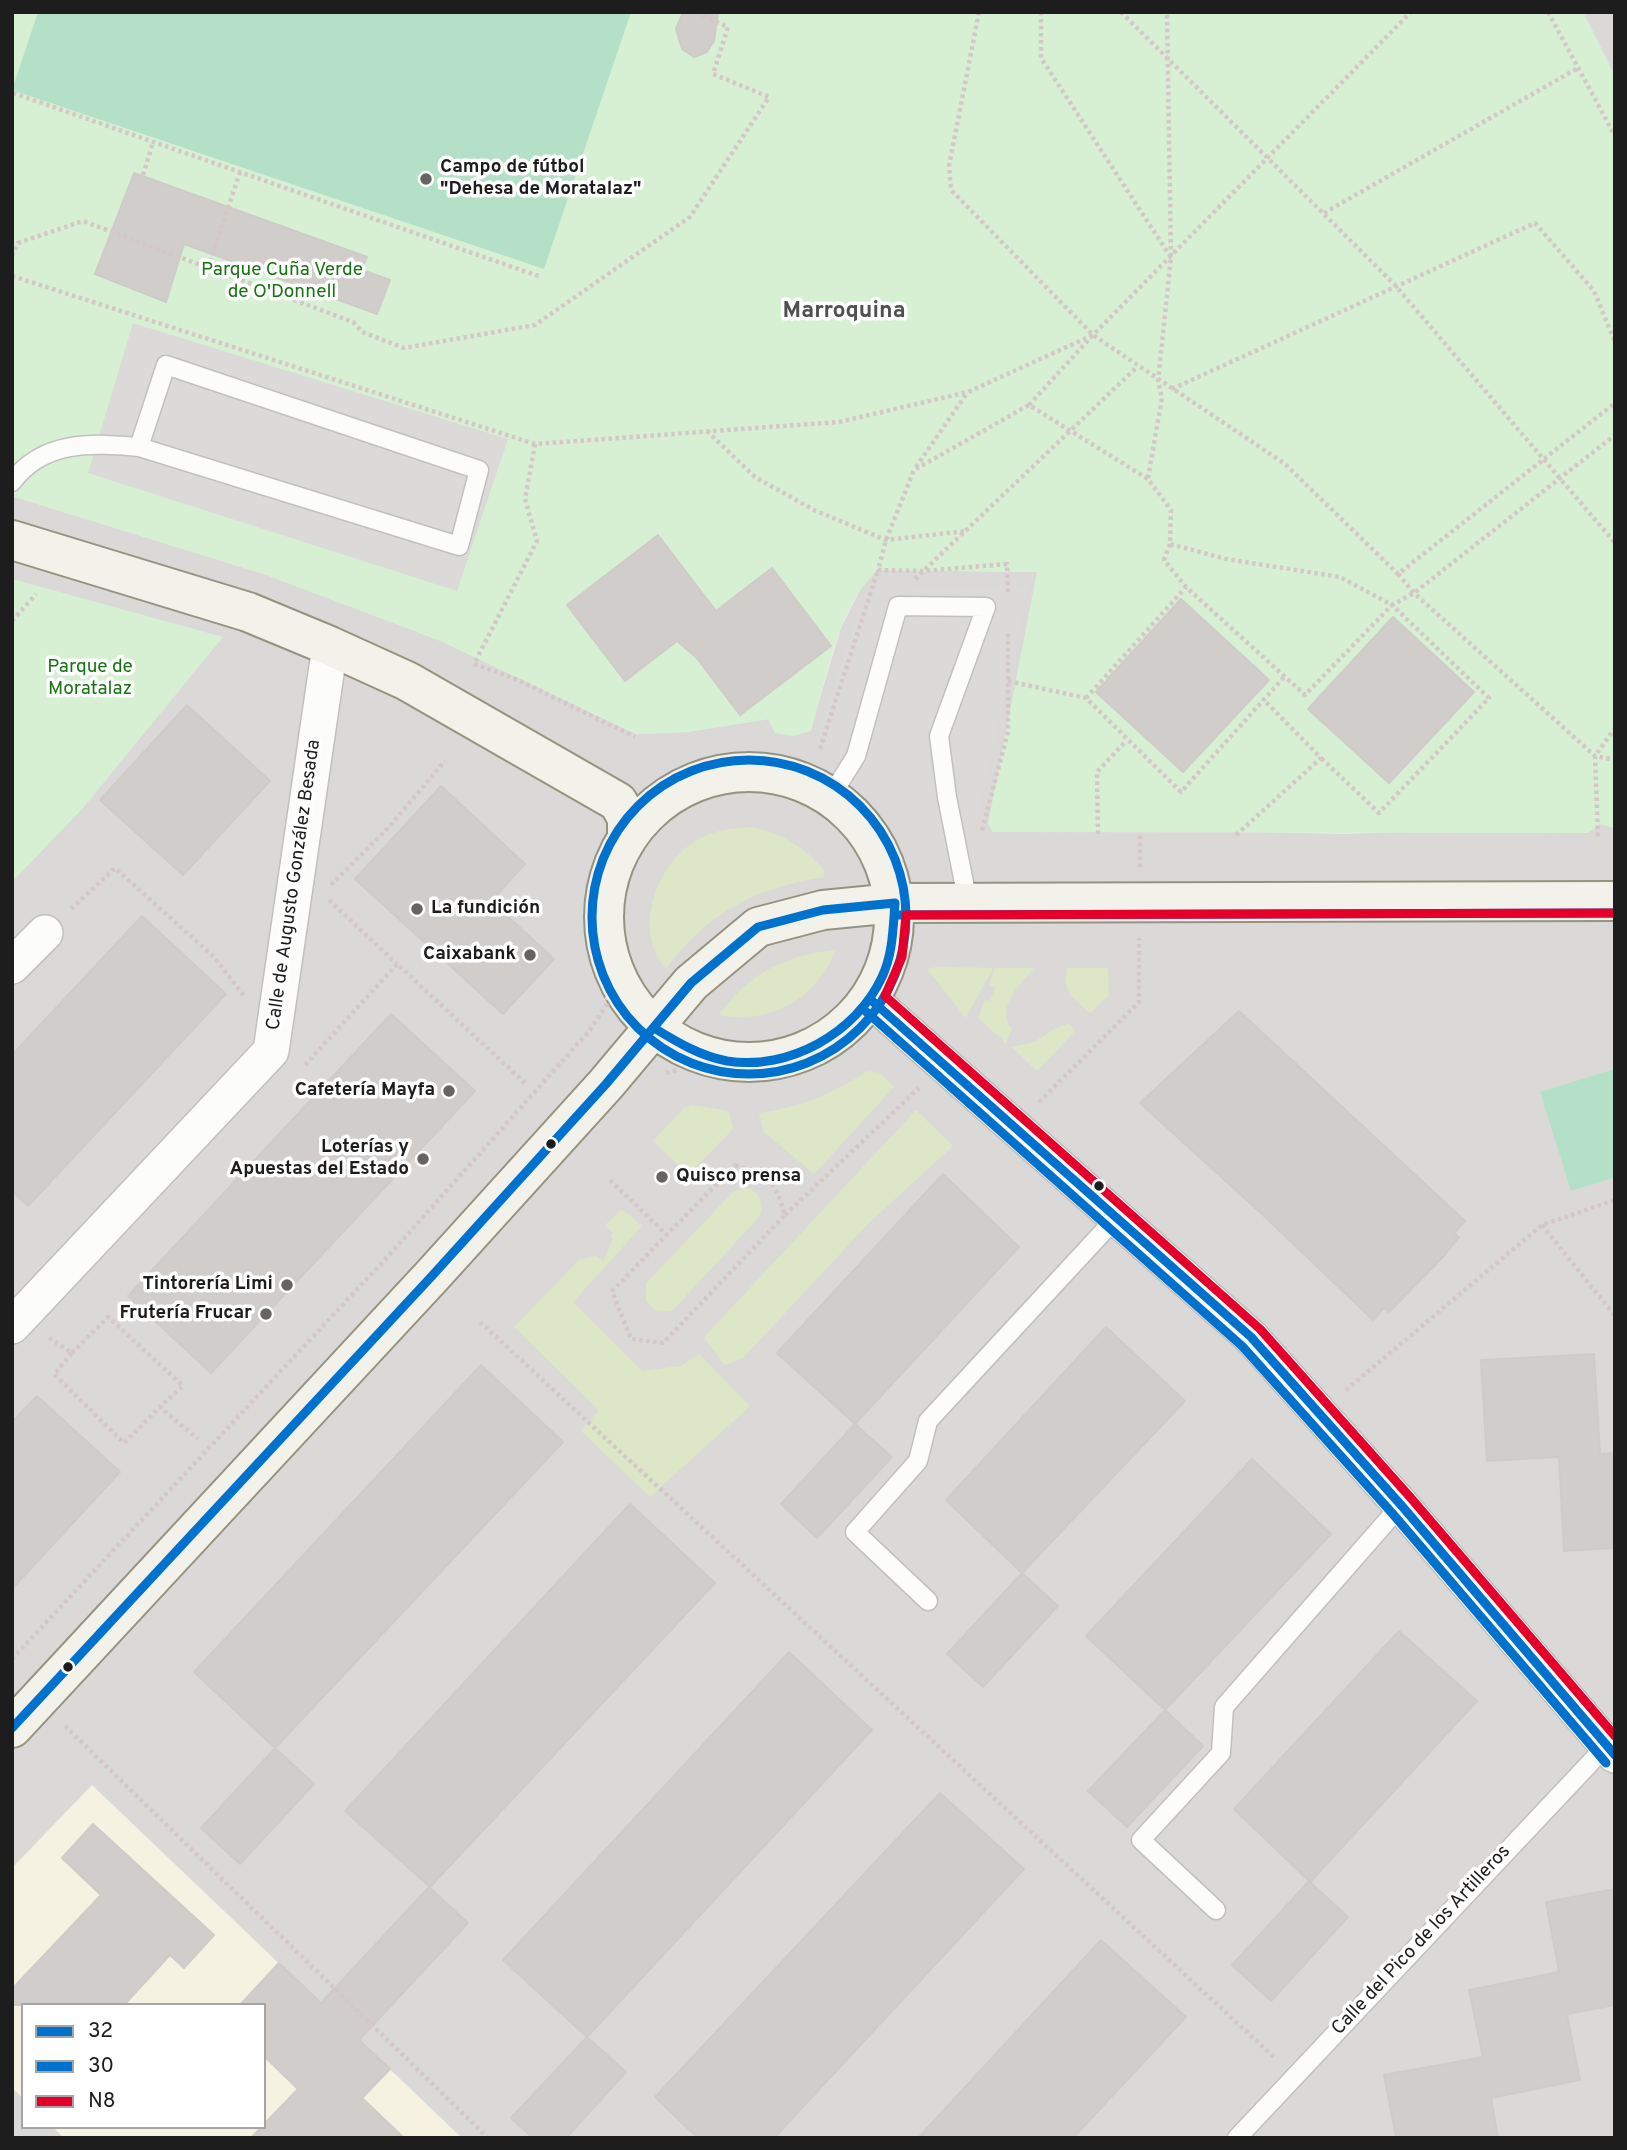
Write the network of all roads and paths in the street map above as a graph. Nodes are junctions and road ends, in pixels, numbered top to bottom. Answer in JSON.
{"nodes":[{"id":1,"x":705,"y":12,"type":"edge"},
{"id":2,"x":979,"y":12,"type":"edge"},
{"id":3,"x":1041,"y":12,"type":"edge"},
{"id":4,"x":1121,"y":12,"type":"edge"},
{"id":5,"x":1167,"y":12,"type":"edge"},
{"id":6,"x":1411,"y":12,"type":"edge"},
{"id":7,"x":1548,"y":12,"type":"edge"},
{"id":8,"x":1168,"y":58,"type":"junction"},
{"id":9,"x":1578,"y":68,"type":"junction"},
{"id":10,"x":13,"y":93,"type":"edge"},
{"id":11,"x":1615,"y":136,"type":"edge"},
{"id":12,"x":153,"y":142,"type":"junction"},
{"id":13,"x":1269,"y":157,"type":"junction"},
{"id":14,"x":240,"y":172,"type":"junction"},
{"id":15,"x":143,"y":175,"type":"dead end"},
{"id":16,"x":1324,"y":213,"type":"junction"},
{"id":17,"x":12,"y":256,"type":"edge"},
{"id":18,"x":1171,"y":257,"type":"junction"},
{"id":19,"x":208,"y":268,"type":"junction"},
{"id":20,"x":12,"y":276,"type":"edge"},
{"id":21,"x":541,"y":277,"type":"dead end"},
{"id":22,"x":1395,"y":285,"type":"junction"},
{"id":23,"x":1093,"y":335,"type":"junction"},
{"id":24,"x":1615,"y":342,"type":"edge"},
{"id":25,"x":1137,"y":367,"type":"junction"},
{"id":26,"x":1158,"y":381,"type":"junction"},
{"id":27,"x":1171,"y":390,"type":"junction"},
{"id":28,"x":968,"y":392,"type":"junction"},
{"id":29,"x":1615,"y":403,"type":"edge"},
{"id":30,"x":1029,"y":405,"type":"junction"},
{"id":31,"x":706,"y":431,"type":"junction"},
{"id":32,"x":1071,"y":431,"type":"junction"},
{"id":33,"x":1615,"y":435,"type":"edge"},
{"id":34,"x":535,"y":444,"type":"junction"},
{"id":35,"x":138,"y":447,"type":"junction"},
{"id":36,"x":1543,"y":459,"type":"junction"},
{"id":37,"x":914,"y":470,"type":"junction"},
{"id":38,"x":1148,"y":479,"type":"junction"},
{"id":39,"x":1559,"y":479,"type":"junction"},
{"id":40,"x":12,"y":482,"type":"edge"},
{"id":41,"x":966,"y":531,"type":"junction"},
{"id":42,"x":12,"y":540,"type":"edge"},
{"id":43,"x":886,"y":540,"type":"junction"},
{"id":44,"x":1615,"y":543,"type":"edge"},
{"id":45,"x":1170,"y":544,"type":"junction"},
{"id":46,"x":878,"y":570,"type":"junction"},
{"id":47,"x":924,"y":571,"type":"junction"},
{"id":48,"x":1398,"y":574,"type":"junction"},
{"id":49,"x":1186,"y":587,"type":"junction"},
{"id":50,"x":1413,"y":593,"type":"junction"},
{"id":51,"x":36,"y":594,"type":"dead end"},
{"id":52,"x":1008,"y":603,"type":"dead end"},
{"id":53,"x":1392,"y":605,"type":"junction"},
{"id":54,"x":898,"y":606,"type":"junction"},
{"id":55,"x":12,"y":621,"type":"edge"},
{"id":56,"x":1008,"y":629,"type":"dead end"},
{"id":57,"x":330,"y":646,"type":"junction"},
{"id":58,"x":1285,"y":676,"type":"junction"},
{"id":59,"x":1008,"y":681,"type":"junction"},
{"id":60,"x":1086,"y":698,"type":"junction"},
{"id":61,"x":1264,"y":699,"type":"junction"},
{"id":62,"x":1615,"y":728,"type":"edge"},
{"id":63,"x":635,"y":737,"type":"dead end"},
{"id":64,"x":1126,"y":741,"type":"junction"},
{"id":65,"x":820,"y":748,"type":"dead end"},
{"id":66,"x":1595,"y":756,"type":"junction"},
{"id":67,"x":1321,"y":758,"type":"junction"},
{"id":68,"x":1615,"y":760,"type":"edge"},
{"id":69,"x":445,"y":761,"type":"dead end"},
{"id":70,"x":671,"y":794,"type":"junction"},
{"id":71,"x":831,"y":796,"type":"junction"},
{"id":72,"x":618,"y":802,"type":"junction"},
{"id":73,"x":1098,"y":834,"type":"dead end"},
{"id":74,"x":981,"y":835,"type":"dead end"},
{"id":75,"x":1236,"y":835,"type":"dead end"},
{"id":76,"x":1598,"y":836,"type":"dead end"},
{"id":77,"x":614,"y":846,"type":"junction"},
{"id":78,"x":1615,"y":901,"type":"edge"},
{"id":79,"x":1140,"y":902,"type":"junction"},
{"id":80,"x":895,"y":903,"type":"junction"},
{"id":81,"x":968,"y":904,"type":"junction"},
{"id":82,"x":45,"y":933,"type":"dead end"},
{"id":83,"x":397,"y":964,"type":"dead end"},
{"id":84,"x":12,"y":966,"type":"edge"},
{"id":85,"x":870,"y":999,"type":"junction"},
{"id":86,"x":654,"y":1028,"type":"junction"},
{"id":87,"x":925,"y":1083,"type":"dead end"},
{"id":88,"x":1014,"y":1127,"type":"junction"},
{"id":89,"x":610,"y":1180,"type":"dead end"},
{"id":90,"x":1615,"y":1200,"type":"edge"},
{"id":91,"x":785,"y":1215,"type":"junction"},
{"id":92,"x":1116,"y":1218,"type":"junction"},
{"id":93,"x":1542,"y":1225,"type":"junction"},
{"id":94,"x":667,"y":1235,"type":"junction"},
{"id":95,"x":1615,"y":1316,"type":"edge"},
{"id":96,"x":14,"y":1319,"type":"edge"},
{"id":97,"x":480,"y":1322,"type":"dead end"},
{"id":98,"x":72,"y":1353,"type":"junction"},
{"id":99,"x":160,"y":1406,"type":"junction"},
{"id":100,"x":1319,"y":1413,"type":"junction"},
{"id":101,"x":198,"y":1439,"type":"dead end"},
{"id":102,"x":1401,"y":1505,"type":"junction"},
{"id":103,"x":928,"y":1601,"type":"dead end"},
{"id":104,"x":12,"y":1659,"type":"edge"},
{"id":105,"x":61,"y":1721,"type":"dead end"},
{"id":106,"x":12,"y":1728,"type":"edge"},
{"id":107,"x":1611,"y":1750,"type":"edge"},
{"id":108,"x":1216,"y":1910,"type":"dead end"},
{"id":109,"x":1295,"y":2076,"type":"junction"},
{"id":110,"x":488,"y":2138,"type":"edge"},
{"id":111,"x":1237,"y":2138,"type":"edge"}],
"edges":[{"from":1,"to":19,"type":"path"},
{"from":2,"to":23,"type":"path"},
{"from":3,"to":18,"type":"path"},
{"from":4,"to":8,"type":"path"},
{"from":5,"to":8,"type":"path"},
{"from":6,"to":13,"type":"path"},
{"from":7,"to":9,"type":"path"},
{"from":8,"to":13,"type":"path"},
{"from":8,"to":18,"type":"path"},
{"from":9,"to":11,"type":"path"},
{"from":9,"to":16,"type":"path"},
{"from":10,"to":12,"type":"path"},
{"from":12,"to":14,"type":"path"},
{"from":12,"to":15,"type":"path"},
{"from":13,"to":16,"type":"path"},
{"from":13,"to":18,"type":"path"},
{"from":14,"to":19,"type":"path"},
{"from":14,"to":21,"type":"path"},
{"from":16,"to":22,"type":"path"},
{"from":17,"to":19,"type":"path"},
{"from":18,"to":23,"type":"path"},
{"from":18,"to":26,"type":"path"},
{"from":20,"to":34,"type":"path"},
{"from":22,"to":24,"type":"path"},
{"from":22,"to":27,"type":"path"},
{"from":22,"to":36,"type":"path"},
{"from":23,"to":25,"type":"path"},
{"from":23,"to":28,"type":"path"},
{"from":23,"to":30,"type":"path"},
{"from":25,"to":26,"type":"path"},
{"from":25,"to":32,"type":"path"},
{"from":26,"to":27,"type":"path"},
{"from":26,"to":38,"type":"path"},
{"from":27,"to":48,"type":"path"},
{"from":28,"to":31,"type":"path"},
{"from":28,"to":37,"type":"path"},
{"from":29,"to":36,"type":"path"},
{"from":30,"to":32,"type":"path"},
{"from":30,"to":37,"type":"path"},
{"from":31,"to":34,"type":"path"},
{"from":31,"to":43,"type":"path"},
{"from":32,"to":38,"type":"path"},
{"from":32,"to":41,"type":"path"},
{"from":33,"to":39,"type":"path"},
{"from":34,"to":63,"type":"path"},
{"from":35,"to":35,"type":"lane"},
{"from":35,"to":40,"type":"lane"},
{"from":36,"to":39,"type":"path"},
{"from":36,"to":48,"type":"path"},
{"from":37,"to":43,"type":"path"},
{"from":38,"to":45,"type":"path"},
{"from":39,"to":44,"type":"path"},
{"from":39,"to":50,"type":"path"},
{"from":41,"to":43,"type":"path"},
{"from":41,"to":47,"type":"path"},
{"from":42,"to":57,"type":"main road"},
{"from":43,"to":46,"type":"path"},
{"from":45,"to":49,"type":"path"},
{"from":45,"to":53,"type":"path"},
{"from":46,"to":47,"type":"path"},
{"from":46,"to":65,"type":"path"},
{"from":47,"to":52,"type":"path"},
{"from":47,"to":54,"type":"path"},
{"from":48,"to":50,"type":"path"},
{"from":49,"to":58,"type":"path"},
{"from":49,"to":60,"type":"path"},
{"from":50,"to":53,"type":"path"},
{"from":50,"to":66,"type":"path"},
{"from":51,"to":55,"type":"path"},
{"from":53,"to":58,"type":"path"},
{"from":53,"to":67,"type":"path"},
{"from":54,"to":71,"type":"lane"},
{"from":54,"to":81,"type":"lane"},
{"from":56,"to":59,"type":"path"},
{"from":57,"to":72,"type":"main road"},
{"from":57,"to":96,"type":"street","name":"Calle de Augusto González Besada"},
{"from":58,"to":61,"type":"path"},
{"from":59,"to":60,"type":"path"},
{"from":59,"to":74,"type":"path"},
{"from":60,"to":64,"type":"path"},
{"from":61,"to":64,"type":"path"},
{"from":61,"to":67,"type":"path"},
{"from":62,"to":66,"type":"path"},
{"from":64,"to":73,"type":"path"},
{"from":66,"to":68,"type":"path"},
{"from":66,"to":76,"type":"path"},
{"from":67,"to":75,"type":"path"},
{"from":69,"to":83,"type":"path"},
{"from":70,"to":71,"type":"main road"},
{"from":70,"to":72,"type":"main road"},
{"from":70,"to":77,"type":"main road"},
{"from":71,"to":80,"type":"main road"},
{"from":72,"to":77,"type":"main road"},
{"from":77,"to":86,"type":"main road"},
{"from":77,"to":104,"type":"path"},
{"from":78,"to":79,"type":"main road"},
{"from":79,"to":81,"type":"main road"},
{"from":79,"to":88,"type":"path"},
{"from":80,"to":81,"type":"main road"},
{"from":80,"to":85,"type":"main road"},
{"from":80,"to":86,"type":"main road"},
{"from":82,"to":84,"type":"street"},
{"from":85,"to":86,"type":"main road"},
{"from":85,"to":88,"type":"street","name":"Calle del Pico de los Artilleros"},
{"from":86,"to":106,"type":"main road"},
{"from":87,"to":91,"type":"path"},
{"from":88,"to":92,"type":"street","name":"Calle del Pico de los Artilleros"},
{"from":89,"to":94,"type":"path"},
{"from":90,"to":93,"type":"path"},
{"from":91,"to":94,"type":"path"},
{"from":91,"to":94,"type":"path"},
{"from":92,"to":100,"type":"street","name":"Calle del Pico de los Artilleros"},
{"from":92,"to":103,"type":"lane"},
{"from":93,"to":95,"type":"path"},
{"from":93,"to":100,"type":"path"},
{"from":96,"to":98,"type":"path"},
{"from":97,"to":109,"type":"path"},
{"from":98,"to":99,"type":"path"},
{"from":98,"to":99,"type":"path"},
{"from":99,"to":101,"type":"path"},
{"from":100,"to":102,"type":"street","name":"Calle del Pico de los Artilleros"},
{"from":102,"to":107,"type":"street","name":"Calle del Pico de los Artilleros"},
{"from":102,"to":108,"type":"lane"},
{"from":105,"to":110,"type":"path"},
{"from":107,"to":109,"type":"lane","name":"Calle del Pico de los Artilleros"},
{"from":109,"to":111,"type":"lane","name":"Calle del Pico de los Artilleros"}]}
